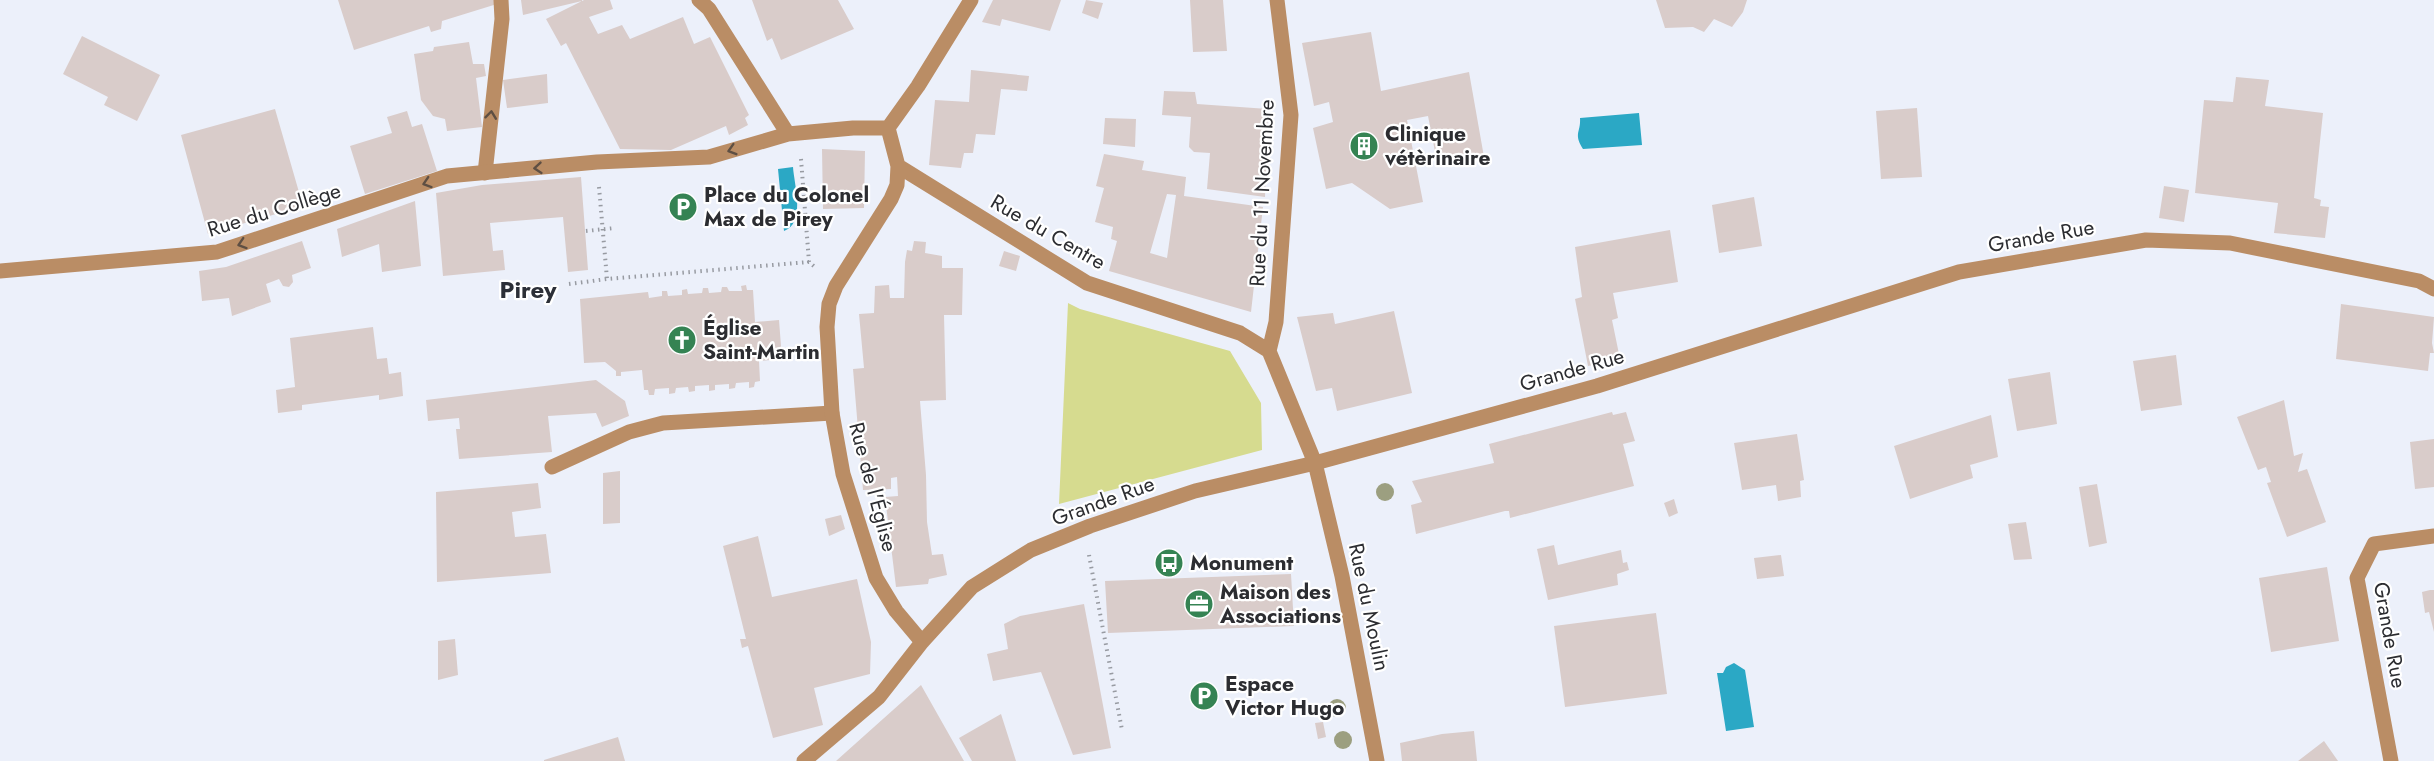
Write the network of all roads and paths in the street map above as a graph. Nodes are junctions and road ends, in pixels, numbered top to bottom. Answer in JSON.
{"nodes":[{"id":1,"x":501,"y":0,"type":"edge"},
{"id":2,"x":699,"y":0,"type":"edge"},
{"id":3,"x":971,"y":0,"type":"edge"},
{"id":4,"x":1277,"y":0,"type":"edge"},
{"id":5,"x":888,"y":128,"type":"junction"},
{"id":6,"x":788,"y":134,"type":"junction"},
{"id":7,"x":597,"y":162,"type":"junction"},
{"id":8,"x":898,"y":166,"type":"junction"},
{"id":9,"x":484,"y":173,"type":"junction"},
{"id":10,"x":615,"y":228,"type":"dead end"},
{"id":11,"x":602,"y":229,"type":"junction"},
{"id":12,"x":585,"y":231,"type":"dead end"},
{"id":13,"x":0,"y":271,"type":"edge"},
{"id":14,"x":608,"y":279,"type":"junction"},
{"id":15,"x":569,"y":285,"type":"dead end"},
{"id":16,"x":2434,"y":289,"type":"edge"},
{"id":17,"x":1269,"y":351,"type":"junction"},
{"id":18,"x":832,"y":413,"type":"junction"},
{"id":19,"x":1315,"y":463,"type":"junction"},
{"id":20,"x":552,"y":467,"type":"dead end"},
{"id":21,"x":1085,"y":528,"type":"junction"},
{"id":22,"x":2434,"y":536,"type":"edge"},
{"id":23,"x":922,"y":642,"type":"junction"},
{"id":24,"x":1122,"y":730,"type":"dead end"},
{"id":25,"x":804,"y":761,"type":"edge"},
{"id":26,"x":1377,"y":761,"type":"edge"},
{"id":27,"x":2391,"y":761,"type":"edge"}],
"edges":[{"from":9,"to":1,"type":"street","one_way":true},
{"from":2,"to":6,"type":"street"},
{"from":3,"to":5,"type":"street"},
{"from":4,"to":17,"type":"street","name":"Rue du 11 Novembre"},
{"from":5,"to":6,"type":"street"},
{"from":5,"to":8,"type":"street"},
{"from":6,"to":7,"type":"street","one_way":true},
{"from":6,"to":14,"type":"path"},
{"from":7,"to":9,"type":"street","one_way":true},
{"from":7,"to":11,"type":"path"},
{"from":8,"to":17,"type":"street","name":"Rue du Centre"},
{"from":8,"to":18,"type":"street","name":"Rue de l'Église"},
{"from":9,"to":13,"type":"street","name":"Rue du Collège","one_way":true},
{"from":10,"to":11,"type":"path"},
{"from":11,"to":12,"type":"path"},
{"from":11,"to":14,"type":"path"},
{"from":14,"to":15,"type":"path"},
{"from":16,"to":19,"type":"street","name":"Grande Rue"},
{"from":17,"to":19,"type":"street"},
{"from":18,"to":20,"type":"street"},
{"from":18,"to":23,"type":"street","name":"Rue de l'Église"},
{"from":19,"to":21,"type":"street","name":"Grande Rue"},
{"from":19,"to":26,"type":"street","name":"Rue du Moulin"},
{"from":21,"to":23,"type":"street","name":"Grande Rue"},
{"from":21,"to":24,"type":"path"},
{"from":22,"to":27,"type":"street","name":"Grande Rue"},
{"from":23,"to":25,"type":"street","name":"Grande Rue"}]}
